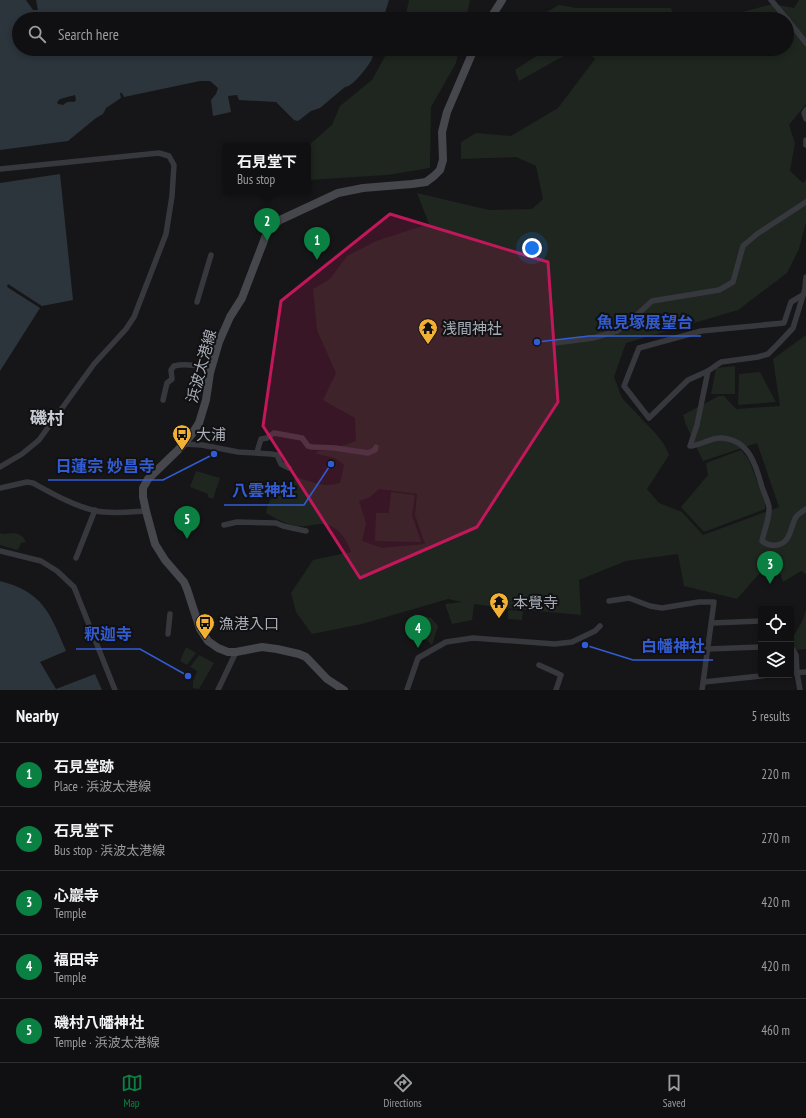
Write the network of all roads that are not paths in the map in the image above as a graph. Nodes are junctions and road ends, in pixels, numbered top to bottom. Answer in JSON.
{"nodes":[{"id":1,"x":502,"y":0,"type":"edge"},
{"id":2,"x":771,"y":0,"type":"edge"},
{"id":3,"x":494,"y":12,"type":"edge"},
{"id":4,"x":781,"y":12,"type":"edge"},
{"id":5,"x":794,"y":28,"type":"edge"},
{"id":6,"x":806,"y":43,"type":"edge"},
{"id":7,"x":471,"y":56,"type":"edge"},
{"id":8,"x":806,"y":110,"type":"edge"},
{"id":9,"x":806,"y":119,"type":"edge"},
{"id":10,"x":806,"y":140,"type":"edge"},
{"id":11,"x":806,"y":145,"type":"edge"},
{"id":12,"x":0,"y":169,"type":"edge"},
{"id":13,"x":806,"y":202,"type":"edge"},
{"id":14,"x":211,"y":255,"type":"dead end"},
{"id":15,"x":806,"y":277,"type":"edge"},
{"id":16,"x":805,"y":291,"type":"edge"},
{"id":17,"x":197,"y":302,"type":"dead end"},
{"id":18,"x":555,"y":343,"type":"dead end"},
{"id":19,"x":211,"y":370,"type":"junction"},
{"id":20,"x":708,"y":371,"type":"junction"},
{"id":21,"x":163,"y":400,"type":"dead end"},
{"id":22,"x":183,"y":444,"type":"junction"},
{"id":23,"x":376,"y":447,"type":"dead end"},
{"id":24,"x":257,"y":452,"type":"junction"},
{"id":25,"x":0,"y":467,"type":"edge"},
{"id":26,"x":289,"y":468,"type":"dead end"},
{"id":27,"x":0,"y":488,"type":"edge"},
{"id":28,"x":806,"y":509,"type":"edge"},
{"id":29,"x":95,"y":510,"type":"junction"},
{"id":30,"x":146,"y":511,"type":"junction"},
{"id":31,"x":224,"y":525,"type":"dead end"},
{"id":32,"x":306,"y":531,"type":"dead end"},
{"id":33,"x":0,"y":551,"type":"edge"},
{"id":34,"x":76,"y":558,"type":"dead end"},
{"id":35,"x":609,"y":600,"type":"dead end"},
{"id":36,"x":170,"y":614,"type":"dead end"},
{"id":37,"x":758,"y":621,"type":"edge"},
{"id":38,"x":712,"y":623,"type":"junction"},
{"id":39,"x":600,"y":626,"type":"dead end"},
{"id":40,"x":168,"y":634,"type":"dead end"},
{"id":41,"x":758,"y":647,"type":"edge"},
{"id":42,"x":707,"y":649,"type":"junction"},
{"id":43,"x":794,"y":651,"type":"edge"},
{"id":44,"x":236,"y":652,"type":"junction"},
{"id":45,"x":539,"y":665,"type":"dead end"},
{"id":46,"x":806,"y":672,"type":"edge"},
{"id":47,"x":794,"y":673,"type":"edge"},
{"id":48,"x":758,"y":676,"type":"edge"},
{"id":49,"x":704,"y":682,"type":"junction"},
{"id":50,"x":115,"y":690,"type":"edge"},
{"id":51,"x":218,"y":690,"type":"edge"},
{"id":52,"x":344,"y":690,"type":"edge"},
{"id":53,"x":407,"y":690,"type":"edge"},
{"id":54,"x":556,"y":690,"type":"edge"},
{"id":55,"x":702,"y":690,"type":"edge"},
{"id":56,"x":800,"y":690,"type":"edge"}],
"edges":[{"from":1,"to":3,"type":"main road"},
{"from":2,"to":4,"type":"street"},
{"from":5,"to":6,"type":"street"},
{"from":7,"to":19,"type":"main road","name":"浜波太港線"},
{"from":8,"to":9,"type":"street"},
{"from":10,"to":11,"type":"street"},
{"from":12,"to":25,"type":"street"},
{"from":13,"to":18,"type":"street"},
{"from":14,"to":17,"type":"street"},
{"from":15,"to":16,"type":"street"},
{"from":16,"to":20,"type":"street"},
{"from":16,"to":20,"type":"street"},
{"from":19,"to":21,"type":"street"},
{"from":19,"to":22,"type":"main road","name":"浜波太港線"},
{"from":20,"to":28,"type":"street"},
{"from":22,"to":24,"type":"street"},
{"from":22,"to":30,"type":"main road","name":"浜波太港線"},
{"from":23,"to":24,"type":"street"},
{"from":24,"to":26,"type":"street"},
{"from":27,"to":29,"type":"street"},
{"from":29,"to":30,"type":"street"},
{"from":29,"to":34,"type":"street"},
{"from":30,"to":44,"type":"main road","name":"浜波太港線"},
{"from":31,"to":32,"type":"street"},
{"from":33,"to":50,"type":"street"},
{"from":35,"to":38,"type":"street"},
{"from":36,"to":40,"type":"street"},
{"from":37,"to":38,"type":"street"},
{"from":38,"to":42,"type":"street"},
{"from":39,"to":53,"type":"street"},
{"from":41,"to":42,"type":"street"},
{"from":42,"to":49,"type":"street"},
{"from":43,"to":47,"type":"street"},
{"from":44,"to":51,"type":"street"},
{"from":44,"to":52,"type":"main road","name":"浜波太港線"},
{"from":45,"to":54,"type":"street"},
{"from":46,"to":47,"type":"street"},
{"from":47,"to":56,"type":"street"},
{"from":48,"to":49,"type":"street"},
{"from":49,"to":55,"type":"street"}]}
